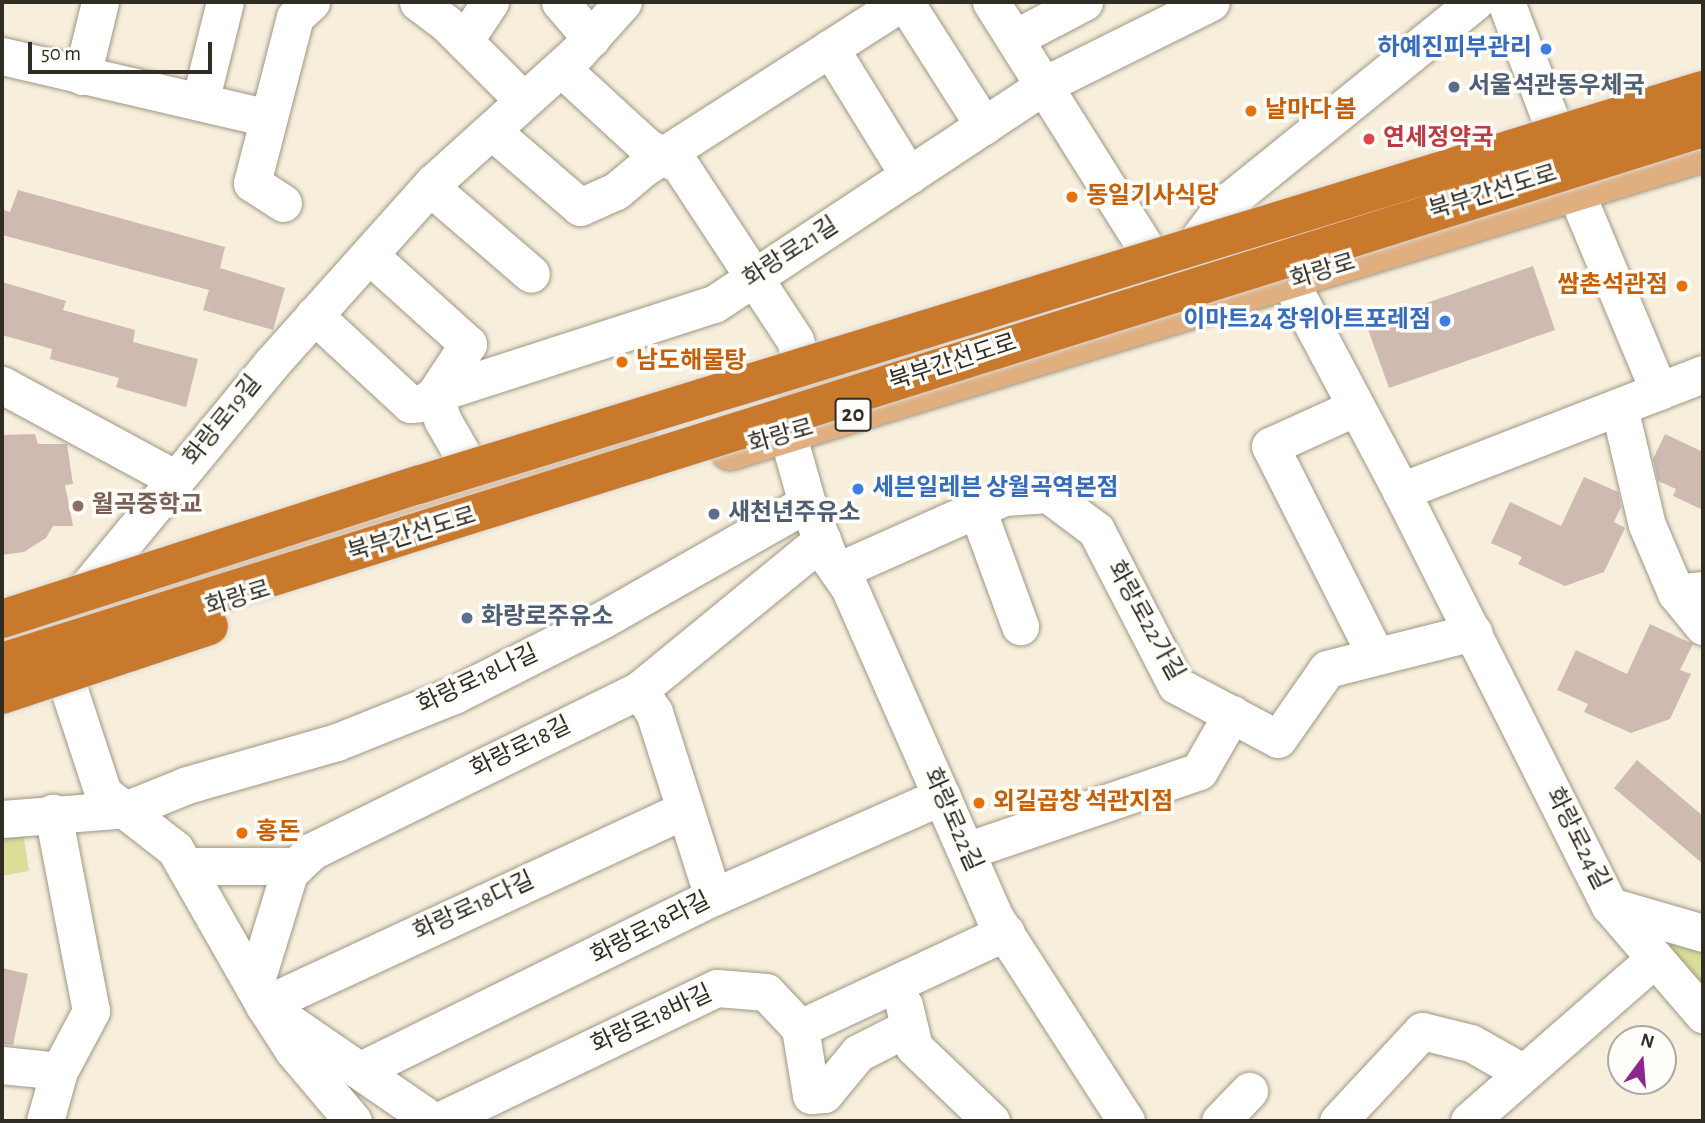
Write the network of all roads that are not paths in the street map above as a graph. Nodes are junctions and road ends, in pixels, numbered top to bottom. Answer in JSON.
{"nodes":[{"id":1,"x":100,"y":2,"type":"edge"},
{"id":2,"x":225,"y":2,"type":"edge"},
{"id":3,"x":311,"y":2,"type":"edge"},
{"id":4,"x":418,"y":2,"type":"edge"},
{"id":5,"x":490,"y":2,"type":"edge"},
{"id":6,"x":560,"y":2,"type":"edge"},
{"id":7,"x":623,"y":2,"type":"edge"},
{"id":8,"x":903,"y":2,"type":"edge"},
{"id":9,"x":991,"y":2,"type":"edge"},
{"id":10,"x":1084,"y":2,"type":"edge"},
{"id":11,"x":1210,"y":2,"type":"edge"},
{"id":12,"x":1506,"y":2,"type":"edge"},
{"id":13,"x":1470,"y":3,"type":"edge"},
{"id":14,"x":591,"y":38,"type":"junction"},
{"id":15,"x":1015,"y":38,"type":"junction"},
{"id":16,"x":464,"y":41,"type":"junction"},
{"id":17,"x":831,"y":48,"type":"junction"},
{"id":18,"x":2,"y":56,"type":"edge"},
{"id":19,"x":561,"y":68,"type":"junction"},
{"id":20,"x":82,"y":76,"type":"junction"},
{"id":21,"x":1046,"y":84,"type":"junction"},
{"id":22,"x":1703,"y":90,"type":"edge"},
{"id":23,"x":524,"y":101,"type":"junction"},
{"id":24,"x":200,"y":102,"type":"junction"},
{"id":25,"x":1703,"y":110,"type":"edge"},
{"id":26,"x":268,"y":118,"type":"junction"},
{"id":27,"x":984,"y":127,"type":"junction"},
{"id":28,"x":1703,"y":128,"type":"edge"},
{"id":29,"x":492,"y":131,"type":"junction"},
{"id":30,"x":1563,"y":153,"type":"junction"},
{"id":31,"x":1703,"y":153,"type":"edge"},
{"id":32,"x":663,"y":156,"type":"junction"},
{"id":33,"x":909,"y":176,"type":"junction"},
{"id":34,"x":430,"y":187,"type":"junction"},
{"id":35,"x":1576,"y":193,"type":"junction"},
{"id":36,"x":283,"y":203,"type":"dead end"},
{"id":37,"x":369,"y":255,"type":"junction"},
{"id":38,"x":531,"y":274,"type":"dead end"},
{"id":39,"x":755,"y":275,"type":"junction"},
{"id":40,"x":1167,"y":281,"type":"junction"},
{"id":41,"x":1290,"y":282,"type":"junction"},
{"id":42,"x":314,"y":315,"type":"junction"},
{"id":43,"x":880,"y":368,"type":"junction"},
{"id":44,"x":1703,"y":374,"type":"edge"},
{"id":45,"x":807,"y":381,"type":"junction"},
{"id":46,"x":2,"y":385,"type":"edge"},
{"id":47,"x":1659,"y":391,"type":"junction"},
{"id":48,"x":435,"y":394,"type":"junction"},
{"id":49,"x":1356,"y":407,"type":"junction"},
{"id":50,"x":1619,"y":407,"type":"junction"},
{"id":51,"x":876,"y":408,"type":"junction"},
{"id":52,"x":788,"y":436,"type":"junction"},
{"id":53,"x":176,"y":479,"type":"junction"},
{"id":54,"x":418,"y":485,"type":"junction"},
{"id":55,"x":481,"y":487,"type":"junction"},
{"id":56,"x":1401,"y":491,"type":"junction"},
{"id":57,"x":807,"y":503,"type":"junction"},
{"id":58,"x":977,"y":509,"type":"junction"},
{"id":59,"x":349,"y":555,"type":"junction"},
{"id":60,"x":830,"y":555,"type":"junction"},
{"id":61,"x":1690,"y":591,"type":"edge"},
{"id":62,"x":2,"y":592,"type":"edge"},
{"id":63,"x":2,"y":619,"type":"edge"},
{"id":64,"x":1020,"y":626,"type":"dead end"},
{"id":65,"x":1703,"y":626,"type":"edge"},
{"id":66,"x":1473,"y":632,"type":"junction"},
{"id":67,"x":55,"y":639,"type":"junction"},
{"id":68,"x":2,"y":641,"type":"edge"},
{"id":69,"x":1375,"y":654,"type":"junction"},
{"id":70,"x":2,"y":662,"type":"edge"},
{"id":71,"x":2,"y":673,"type":"edge"},
{"id":72,"x":639,"y":690,"type":"junction"},
{"id":73,"x":2,"y":695,"type":"edge"},
{"id":74,"x":1232,"y":714,"type":"junction"},
{"id":75,"x":942,"y":796,"type":"junction"},
{"id":76,"x":128,"y":809,"type":"junction"},
{"id":77,"x":685,"y":810,"type":"junction"},
{"id":78,"x":52,"y":813,"type":"junction"},
{"id":79,"x":2,"y":818,"type":"edge"},
{"id":80,"x":966,"y":851,"type":"junction"},
{"id":81,"x":185,"y":866,"type":"junction"},
{"id":82,"x":296,"y":866,"type":"junction"},
{"id":83,"x":713,"y":897,"type":"junction"},
{"id":84,"x":1610,"y":906,"type":"junction"},
{"id":85,"x":1006,"y":932,"type":"junction"},
{"id":86,"x":1703,"y":933,"type":"edge"},
{"id":87,"x":1655,"y":957,"type":"junction"},
{"id":88,"x":899,"y":984,"type":"junction"},
{"id":89,"x":259,"y":996,"type":"junction"},
{"id":90,"x":1703,"y":1014,"type":"edge"},
{"id":91,"x":909,"y":1027,"type":"junction"},
{"id":92,"x":800,"y":1028,"type":"junction"},
{"id":93,"x":2,"y":1065,"type":"edge"},
{"id":94,"x":363,"y":1069,"type":"junction"},
{"id":95,"x":59,"y":1071,"type":"junction"},
{"id":96,"x":1522,"y":1072,"type":"junction"},
{"id":97,"x":1249,"y":1091,"type":"dead end"},
{"id":98,"x":398,"y":1095,"type":"junction"},
{"id":99,"x":972,"y":1116,"type":"edge"},
{"id":100,"x":45,"y":1121,"type":"edge"},
{"id":101,"x":353,"y":1121,"type":"edge"},
{"id":102,"x":371,"y":1121,"type":"edge"},
{"id":103,"x":433,"y":1121,"type":"edge"},
{"id":104,"x":439,"y":1121,"type":"edge"},
{"id":105,"x":1126,"y":1121,"type":"edge"},
{"id":106,"x":1220,"y":1121,"type":"edge"},
{"id":107,"x":1338,"y":1121,"type":"edge"},
{"id":108,"x":1469,"y":1121,"type":"edge"}],
"edges":[{"from":1,"to":20,"type":"street"},
{"from":2,"to":24,"type":"street"},
{"from":3,"to":26,"type":"street"},
{"from":4,"to":16,"type":"street"},
{"from":5,"to":16,"type":"street"},
{"from":6,"to":14,"type":"street"},
{"from":7,"to":14,"type":"street","name":"화랑로19길"},
{"from":8,"to":17,"type":"street"},
{"from":8,"to":27,"type":"street"},
{"from":9,"to":15,"type":"street"},
{"from":10,"to":15,"type":"street"},
{"from":11,"to":21,"type":"street","name":"화랑로21길"},
{"from":12,"to":30,"type":"street"},
{"from":13,"to":40,"type":"street"},
{"from":14,"to":19,"type":"street","name":"화랑로19길"},
{"from":15,"to":21,"type":"street"},
{"from":16,"to":23,"type":"street"},
{"from":17,"to":32,"type":"street"},
{"from":17,"to":33,"type":"street"},
{"from":18,"to":20,"type":"street"},
{"from":19,"to":23,"type":"street","name":"화랑로19길"},
{"from":19,"to":32,"type":"street"},
{"from":20,"to":24,"type":"street"},
{"from":21,"to":27,"type":"street","name":"화랑로21길"},
{"from":21,"to":40,"type":"street"},
{"from":22,"to":54,"type":"highway","name":"북부간선도로","bridge":true},
{"from":23,"to":29,"type":"street","name":"화랑로19길"},
{"from":24,"to":26,"type":"street"},
{"from":25,"to":30,"type":"main road","name":"화랑로","number":"20"},
{"from":26,"to":36,"type":"street"},
{"from":27,"to":33,"type":"street","name":"화랑로21길"},
{"from":28,"to":59,"type":"highway","name":"북부간선도로","bridge":true},
{"from":29,"to":32,"type":"street"},
{"from":29,"to":34,"type":"street","name":"화랑로19길"},
{"from":30,"to":40,"type":"main road","name":"화랑로","number":"20"},
{"from":31,"to":35,"type":"main road","name":"화랑로","number":"20"},
{"from":32,"to":39,"type":"street","name":"화랑로"},
{"from":33,"to":39,"type":"street","name":"화랑로21길"},
{"from":34,"to":37,"type":"street","name":"화랑로19길"},
{"from":34,"to":38,"type":"street"},
{"from":35,"to":41,"type":"main road","name":"화랑로","number":"20"},
{"from":35,"to":47,"type":"street"},
{"from":37,"to":42,"type":"street","name":"화랑로19길"},
{"from":37,"to":48,"type":"street"},
{"from":39,"to":45,"type":"street","name":"화랑로"},
{"from":39,"to":48,"type":"street","name":"화랑로21길"},
{"from":40,"to":43,"type":"main road","name":"화랑로","number":"20"},
{"from":41,"to":49,"type":"street","name":"화랑로24길"},
{"from":41,"to":51,"type":"main road","name":"화랑로","number":"20"},
{"from":42,"to":48,"type":"street"},
{"from":42,"to":53,"type":"street","name":"화랑로19길"},
{"from":43,"to":45,"type":"main road","name":"화랑로","number":"20"},
{"from":43,"to":51,"type":"main road"},
{"from":44,"to":47,"type":"street"},
{"from":45,"to":55,"type":"main road","name":"화랑로","number":"20"},
{"from":46,"to":53,"type":"street"},
{"from":47,"to":50,"type":"street"},
{"from":48,"to":55,"type":"street"},
{"from":49,"to":56,"type":"street","name":"화랑로24길"},
{"from":49,"to":69,"type":"street"},
{"from":50,"to":56,"type":"street"},
{"from":50,"to":61,"type":"street"},
{"from":51,"to":52,"type":"main road","name":"화랑로","number":"20"},
{"from":52,"to":57,"type":"street","name":"화랑로22길"},
{"from":52,"to":67,"type":"main road","name":"화랑로","number":"20"},
{"from":53,"to":67,"type":"street","name":"화랑로19길"},
{"from":54,"to":62,"type":"highway","bridge":true},
{"from":54,"to":63,"type":"highway","name":"북부간선도로","bridge":true},
{"from":55,"to":67,"type":"main road","name":"화랑로","number":"20"},
{"from":56,"to":66,"type":"street","name":"화랑로24길"},
{"from":57,"to":60,"type":"street","name":"화랑로22길"},
{"from":57,"to":76,"type":"street","name":"화랑로18나길"},
{"from":58,"to":60,"type":"street","name":"화랑로22가길"},
{"from":58,"to":64,"type":"street"},
{"from":58,"to":74,"type":"street","name":"화랑로22가길"},
{"from":59,"to":70,"type":"highway","name":"북부간선도로","bridge":true},
{"from":59,"to":73,"type":"highway","bridge":true},
{"from":60,"to":72,"type":"street","name":"화랑로18길"},
{"from":60,"to":75,"type":"street","name":"화랑로22길"},
{"from":61,"to":65,"type":"street"},
{"from":66,"to":69,"type":"street","name":"화랑로22가길"},
{"from":66,"to":84,"type":"street","name":"화랑로24길"},
{"from":67,"to":68,"type":"main road","name":"화랑로","number":"20"},
{"from":67,"to":71,"type":"main road","name":"화랑로","number":"20"},
{"from":67,"to":76,"type":"street"},
{"from":69,"to":74,"type":"street","name":"화랑로22가길"},
{"from":72,"to":77,"type":"street"},
{"from":72,"to":82,"type":"street","name":"화랑로18길"},
{"from":74,"to":80,"type":"street"},
{"from":75,"to":80,"type":"street","name":"화랑로22길"},
{"from":75,"to":83,"type":"street","name":"화랑로18라길"},
{"from":76,"to":78,"type":"street"},
{"from":76,"to":81,"type":"street"},
{"from":77,"to":83,"type":"street"},
{"from":77,"to":89,"type":"street","name":"화랑로18다길"},
{"from":78,"to":79,"type":"street"},
{"from":78,"to":95,"type":"street"},
{"from":80,"to":85,"type":"street","name":"화랑로22길"},
{"from":81,"to":82,"type":"street"},
{"from":81,"to":89,"type":"street"},
{"from":82,"to":89,"type":"street"},
{"from":83,"to":94,"type":"street","name":"화랑로18라길"},
{"from":84,"to":86,"type":"street"},
{"from":84,"to":87,"type":"street","name":"화랑로24길"},
{"from":85,"to":88,"type":"street"},
{"from":85,"to":105,"type":"street","name":"화랑로22길"},
{"from":87,"to":90,"type":"street","name":"화랑로24길"},
{"from":87,"to":96,"type":"street"},
{"from":88,"to":91,"type":"street"},
{"from":88,"to":92,"type":"street"},
{"from":89,"to":94,"type":"street"},
{"from":89,"to":101,"type":"street"},
{"from":91,"to":92,"type":"street"},
{"from":91,"to":99,"type":"street"},
{"from":92,"to":104,"type":"street","name":"화랑로18바길"},
{"from":93,"to":95,"type":"street"},
{"from":94,"to":98,"type":"street"},
{"from":95,"to":100,"type":"street"},
{"from":96,"to":107,"type":"street"},
{"from":96,"to":108,"type":"street"},
{"from":97,"to":106,"type":"street"},
{"from":98,"to":102,"type":"street"},
{"from":98,"to":103,"type":"street"}]}
